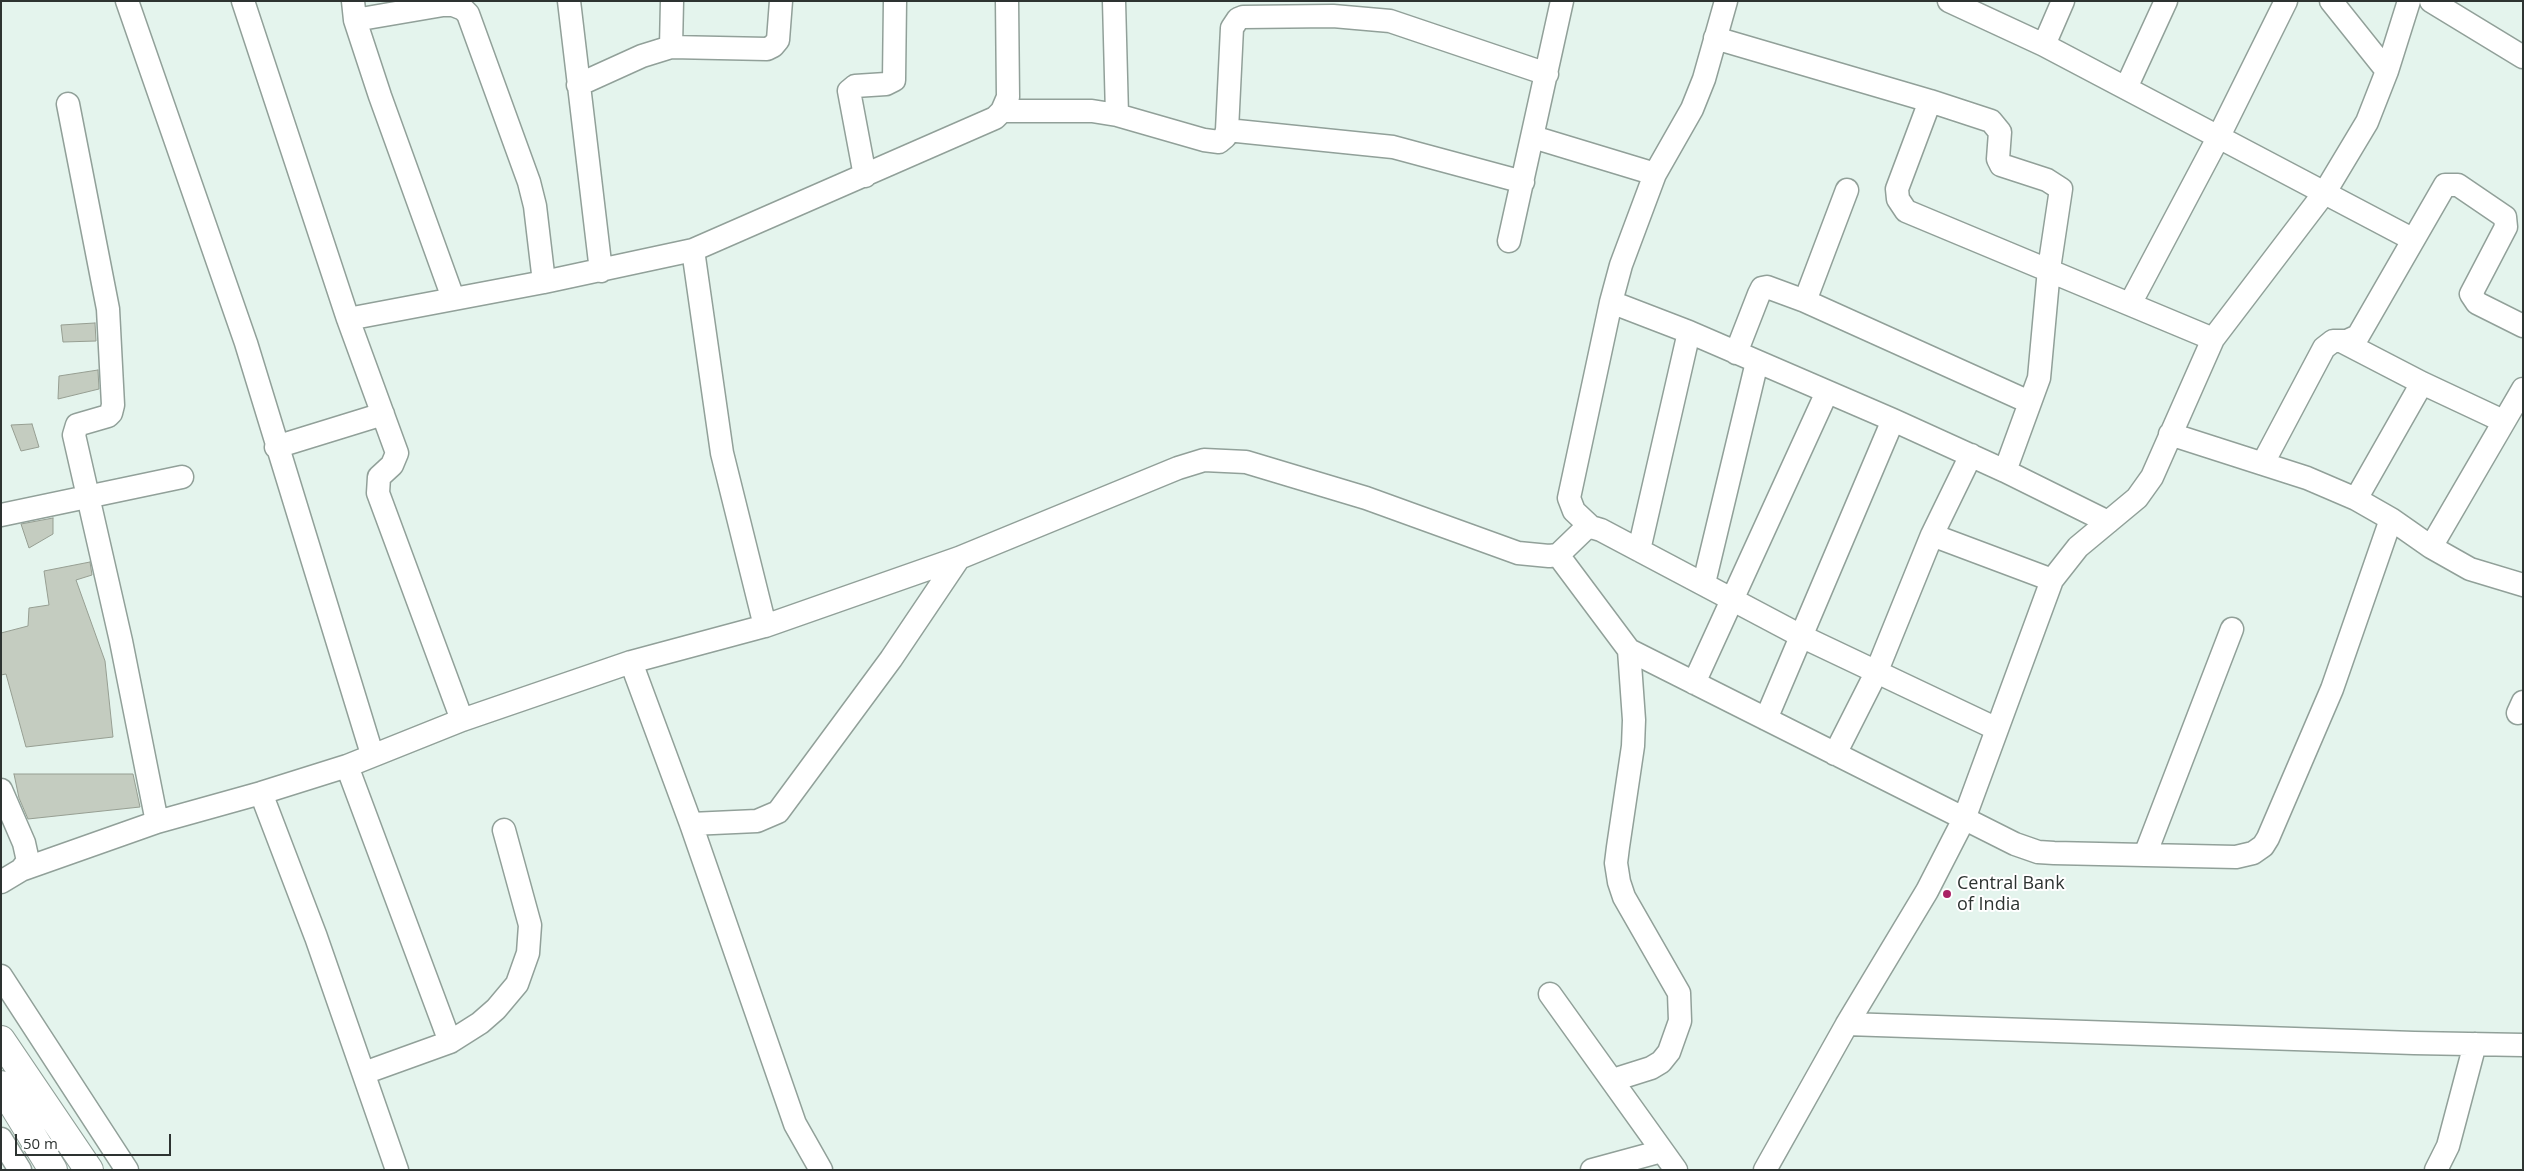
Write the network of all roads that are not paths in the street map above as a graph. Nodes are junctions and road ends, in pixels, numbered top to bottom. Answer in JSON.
{"nodes":[{"id":1,"x":127,"y":1,"type":"edge"},
{"id":2,"x":243,"y":1,"type":"edge"},
{"id":3,"x":569,"y":1,"type":"edge"},
{"id":4,"x":672,"y":1,"type":"edge"},
{"id":5,"x":781,"y":1,"type":"edge"},
{"id":6,"x":895,"y":1,"type":"edge"},
{"id":7,"x":1008,"y":1,"type":"edge"},
{"id":8,"x":1114,"y":1,"type":"edge"},
{"id":9,"x":1562,"y":1,"type":"edge"},
{"id":10,"x":1726,"y":1,"type":"edge"},
{"id":11,"x":1949,"y":1,"type":"edge"},
{"id":12,"x":2063,"y":1,"type":"edge"},
{"id":13,"x":2166,"y":1,"type":"edge"},
{"id":14,"x":2286,"y":1,"type":"edge"},
{"id":15,"x":2331,"y":1,"type":"edge"},
{"id":16,"x":2409,"y":1,"type":"edge"},
{"id":17,"x":2431,"y":1,"type":"edge"},
{"id":18,"x":354,"y":11,"type":"edge"},
{"id":19,"x":1715,"y":38,"type":"junction"},
{"id":20,"x":2044,"y":45,"type":"junction"},
{"id":21,"x":671,"y":47,"type":"junction"},
{"id":22,"x":2523,"y":57,"type":"edge"},
{"id":23,"x":2388,"y":72,"type":"junction"},
{"id":24,"x":1548,"y":74,"type":"junction"},
{"id":25,"x":578,"y":85,"type":"junction"},
{"id":26,"x":2126,"y":88,"type":"junction"},
{"id":27,"x":1930,"y":101,"type":"junction"},
{"id":28,"x":68,"y":104,"type":"dead end"},
{"id":29,"x":1002,"y":111,"type":"junction"},
{"id":30,"x":1118,"y":115,"type":"junction"},
{"id":31,"x":1227,"y":130,"type":"junction"},
{"id":32,"x":1533,"y":137,"type":"junction"},
{"id":33,"x":2218,"y":138,"type":"junction"},
{"id":34,"x":1654,"y":174,"type":"junction"},
{"id":35,"x":865,"y":176,"type":"junction"},
{"id":36,"x":1523,"y":182,"type":"junction"},
{"id":37,"x":1847,"y":190,"type":"dead end"},
{"id":38,"x":2325,"y":192,"type":"junction"},
{"id":39,"x":2412,"y":239,"type":"junction"},
{"id":40,"x":1509,"y":241,"type":"dead end"},
{"id":41,"x":693,"y":250,"type":"junction"},
{"id":42,"x":2049,"y":269,"type":"junction"},
{"id":43,"x":601,"y":271,"type":"junction"},
{"id":44,"x":544,"y":282,"type":"junction"},
{"id":45,"x":453,"y":298,"type":"junction"},
{"id":46,"x":1805,"y":301,"type":"junction"},
{"id":47,"x":1610,"y":302,"type":"junction"},
{"id":48,"x":2130,"y":304,"type":"junction"},
{"id":49,"x":348,"y":319,"type":"junction"},
{"id":50,"x":2523,"y":326,"type":"edge"},
{"id":51,"x":1690,"y":332,"type":"junction"},
{"id":52,"x":2213,"y":338,"type":"junction"},
{"id":53,"x":2341,"y":341,"type":"junction"},
{"id":54,"x":1736,"y":353,"type":"junction"},
{"id":55,"x":1757,"y":362,"type":"junction"},
{"id":56,"x":2422,"y":383,"type":"junction"},
{"id":57,"x":2523,"y":389,"type":"edge"},
{"id":58,"x":1827,"y":392,"type":"junction"},
{"id":59,"x":2029,"y":402,"type":"junction"},
{"id":60,"x":383,"y":414,"type":"junction"},
{"id":61,"x":1893,"y":420,"type":"junction"},
{"id":62,"x":2503,"y":421,"type":"junction"},
{"id":63,"x":2170,"y":434,"type":"junction"},
{"id":64,"x":276,"y":447,"type":"junction"},
{"id":65,"x":1971,"y":455,"type":"junction"},
{"id":66,"x":2263,"y":463,"type":"junction"},
{"id":67,"x":2005,"y":471,"type":"junction"},
{"id":68,"x":182,"y":477,"type":"dead end"},
{"id":69,"x":88,"y":497,"type":"junction"},
{"id":70,"x":2356,"y":500,"type":"junction"},
{"id":71,"x":1,"y":515,"type":"edge"},
{"id":72,"x":2391,"y":519,"type":"junction"},
{"id":73,"x":2108,"y":522,"type":"junction"},
{"id":74,"x":1591,"y":527,"type":"junction"},
{"id":75,"x":1932,"y":535,"type":"junction"},
{"id":76,"x":2431,"y":547,"type":"junction"},
{"id":77,"x":1639,"y":550,"type":"junction"},
{"id":78,"x":1558,"y":555,"type":"junction"},
{"id":79,"x":959,"y":558,"type":"junction"},
{"id":80,"x":2052,"y":580,"type":"junction"},
{"id":81,"x":1704,"y":583,"type":"junction"},
{"id":82,"x":2523,"y":585,"type":"edge"},
{"id":83,"x":1734,"y":599,"type":"junction"},
{"id":84,"x":766,"y":626,"type":"junction"},
{"id":85,"x":2232,"y":628,"type":"dead end"},
{"id":86,"x":1803,"y":637,"type":"junction"},
{"id":87,"x":1629,"y":650,"type":"junction"},
{"id":88,"x":631,"y":662,"type":"junction"},
{"id":89,"x":1876,"y":673,"type":"junction"},
{"id":90,"x":1694,"y":683,"type":"junction"},
{"id":91,"x":1766,"y":719,"type":"junction"},
{"id":92,"x":462,"y":720,"type":"junction"},
{"id":93,"x":1997,"y":730,"type":"junction"},
{"id":94,"x":372,"y":754,"type":"junction"},
{"id":95,"x":1835,"y":754,"type":"junction"},
{"id":96,"x":347,"y":766,"type":"junction"},
{"id":97,"x":1,"y":790,"type":"edge"},
{"id":98,"x":261,"y":793,"type":"junction"},
{"id":99,"x":1964,"y":819,"type":"junction"},
{"id":100,"x":157,"y":822,"type":"junction"},
{"id":101,"x":691,"y":824,"type":"junction"},
{"id":102,"x":504,"y":830,"type":"dead end"},
{"id":103,"x":2145,"y":855,"type":"junction"},
{"id":104,"x":21,"y":870,"type":"junction"},
{"id":105,"x":1,"y":882,"type":"edge"},
{"id":106,"x":1,"y":976,"type":"edge"},
{"id":107,"x":1550,"y":994,"type":"dead end"},
{"id":108,"x":1847,"y":1024,"type":"junction"},
{"id":109,"x":1,"y":1040,"type":"edge"},
{"id":110,"x":450,"y":1042,"type":"junction"},
{"id":111,"x":2475,"y":1044,"type":"junction"},
{"id":112,"x":2523,"y":1045,"type":"edge"},
{"id":113,"x":364,"y":1072,"type":"junction"},
{"id":114,"x":1613,"y":1080,"type":"junction"},
{"id":115,"x":1,"y":1085,"type":"edge"},
{"id":116,"x":1,"y":1139,"type":"edge"},
{"id":117,"x":1662,"y":1151,"type":"junction"},
{"id":118,"x":20,"y":1170,"type":"edge"},
{"id":119,"x":53,"y":1170,"type":"edge"},
{"id":120,"x":88,"y":1170,"type":"edge"},
{"id":121,"x":127,"y":1170,"type":"edge"},
{"id":122,"x":397,"y":1170,"type":"edge"},
{"id":123,"x":821,"y":1170,"type":"edge"},
{"id":124,"x":1592,"y":1170,"type":"edge"},
{"id":125,"x":1676,"y":1170,"type":"edge"},
{"id":126,"x":1765,"y":1170,"type":"edge"},
{"id":127,"x":2436,"y":1170,"type":"edge"}],
"edges":[{"from":1,"to":64,"type":"street"},
{"from":2,"to":49,"type":"street"},
{"from":3,"to":25,"type":"street"},
{"from":4,"to":21,"type":"street"},
{"from":5,"to":21,"type":"street"},
{"from":6,"to":35,"type":"street"},
{"from":7,"to":29,"type":"street"},
{"from":8,"to":30,"type":"street"},
{"from":9,"to":24,"type":"street"},
{"from":10,"to":19,"type":"street"},
{"from":11,"to":20,"type":"street"},
{"from":12,"to":20,"type":"street"},
{"from":13,"to":26,"type":"street"},
{"from":14,"to":33,"type":"street"},
{"from":15,"to":23,"type":"street"},
{"from":16,"to":23,"type":"street"},
{"from":17,"to":22,"type":"street"},
{"from":18,"to":44,"type":"street"},
{"from":18,"to":45,"type":"street"},
{"from":19,"to":27,"type":"street"},
{"from":19,"to":34,"type":"street"},
{"from":20,"to":26,"type":"street"},
{"from":21,"to":25,"type":"street"},
{"from":23,"to":38,"type":"street"},
{"from":24,"to":31,"type":"street"},
{"from":24,"to":32,"type":"street"},
{"from":25,"to":43,"type":"street"},
{"from":26,"to":33,"type":"street"},
{"from":27,"to":42,"type":"street"},
{"from":27,"to":42,"type":"street"},
{"from":28,"to":69,"type":"street"},
{"from":29,"to":30,"type":"street"},
{"from":29,"to":35,"type":"street"},
{"from":30,"to":31,"type":"street"},
{"from":31,"to":36,"type":"street"},
{"from":32,"to":34,"type":"street"},
{"from":32,"to":36,"type":"street"},
{"from":33,"to":38,"type":"street"},
{"from":33,"to":48,"type":"street"},
{"from":34,"to":47,"type":"street"},
{"from":35,"to":41,"type":"street"},
{"from":36,"to":40,"type":"street"},
{"from":37,"to":46,"type":"street"},
{"from":38,"to":39,"type":"street"},
{"from":38,"to":52,"type":"street"},
{"from":39,"to":50,"type":"street"},
{"from":39,"to":53,"type":"street"},
{"from":41,"to":43,"type":"street"},
{"from":41,"to":84,"type":"street"},
{"from":42,"to":48,"type":"street"},
{"from":42,"to":59,"type":"street"},
{"from":43,"to":44,"type":"street"},
{"from":44,"to":45,"type":"street"},
{"from":45,"to":49,"type":"street"},
{"from":46,"to":54,"type":"street"},
{"from":46,"to":59,"type":"street"},
{"from":47,"to":51,"type":"street"},
{"from":47,"to":74,"type":"street"},
{"from":48,"to":52,"type":"street"},
{"from":49,"to":60,"type":"street"},
{"from":51,"to":54,"type":"street"},
{"from":51,"to":77,"type":"street"},
{"from":52,"to":63,"type":"street"},
{"from":53,"to":56,"type":"street"},
{"from":53,"to":66,"type":"street"},
{"from":54,"to":55,"type":"street"},
{"from":55,"to":58,"type":"street"},
{"from":55,"to":81,"type":"street"},
{"from":56,"to":62,"type":"street"},
{"from":56,"to":70,"type":"street"},
{"from":57,"to":62,"type":"street"},
{"from":58,"to":61,"type":"street"},
{"from":58,"to":83,"type":"street"},
{"from":59,"to":67,"type":"street"},
{"from":60,"to":64,"type":"street"},
{"from":60,"to":92,"type":"street"},
{"from":61,"to":65,"type":"street"},
{"from":61,"to":86,"type":"street"},
{"from":62,"to":76,"type":"street"},
{"from":63,"to":66,"type":"street"},
{"from":63,"to":73,"type":"street"},
{"from":64,"to":94,"type":"street"},
{"from":65,"to":67,"type":"street"},
{"from":65,"to":75,"type":"street"},
{"from":66,"to":70,"type":"street"},
{"from":67,"to":73,"type":"street"},
{"from":68,"to":69,"type":"street"},
{"from":69,"to":71,"type":"street"},
{"from":69,"to":100,"type":"street"},
{"from":70,"to":72,"type":"street"},
{"from":72,"to":76,"type":"street"},
{"from":72,"to":103,"type":"street"},
{"from":73,"to":80,"type":"street"},
{"from":74,"to":77,"type":"street"},
{"from":74,"to":78,"type":"street"},
{"from":75,"to":80,"type":"street"},
{"from":75,"to":89,"type":"street"},
{"from":76,"to":82,"type":"street"},
{"from":77,"to":81,"type":"street"},
{"from":78,"to":79,"type":"street"},
{"from":78,"to":87,"type":"street"},
{"from":79,"to":84,"type":"street"},
{"from":79,"to":101,"type":"street"},
{"from":80,"to":93,"type":"street"},
{"from":81,"to":83,"type":"street"},
{"from":83,"to":86,"type":"street"},
{"from":83,"to":90,"type":"street"},
{"from":84,"to":88,"type":"street"},
{"from":85,"to":103,"type":"street"},
{"from":86,"to":89,"type":"street"},
{"from":86,"to":91,"type":"street"},
{"from":87,"to":90,"type":"street"},
{"from":87,"to":114,"type":"street"},
{"from":88,"to":92,"type":"street"},
{"from":88,"to":101,"type":"street"},
{"from":89,"to":93,"type":"street"},
{"from":89,"to":95,"type":"street"},
{"from":90,"to":91,"type":"street"},
{"from":91,"to":95,"type":"street"},
{"from":92,"to":94,"type":"street"},
{"from":93,"to":99,"type":"street"},
{"from":94,"to":96,"type":"street"},
{"from":95,"to":99,"type":"street"},
{"from":96,"to":98,"type":"street"},
{"from":96,"to":110,"type":"street"},
{"from":97,"to":104,"type":"street"},
{"from":98,"to":100,"type":"street"},
{"from":98,"to":113,"type":"street"},
{"from":99,"to":103,"type":"street"},
{"from":99,"to":108,"type":"street"},
{"from":100,"to":104,"type":"street"},
{"from":101,"to":123,"type":"street"},
{"from":102,"to":110,"type":"street"},
{"from":104,"to":105,"type":"street"},
{"from":106,"to":121,"type":"street"},
{"from":107,"to":114,"type":"street"},
{"from":108,"to":111,"type":"street"},
{"from":108,"to":126,"type":"street"},
{"from":109,"to":120,"type":"main road"},
{"from":110,"to":113,"type":"street"},
{"from":111,"to":112,"type":"street"},
{"from":111,"to":127,"type":"street"},
{"from":113,"to":122,"type":"street"},
{"from":114,"to":117,"type":"street"},
{"from":115,"to":119,"type":"main road"},
{"from":116,"to":118,"type":"street"},
{"from":117,"to":124,"type":"street"},
{"from":117,"to":125,"type":"street"}]}
